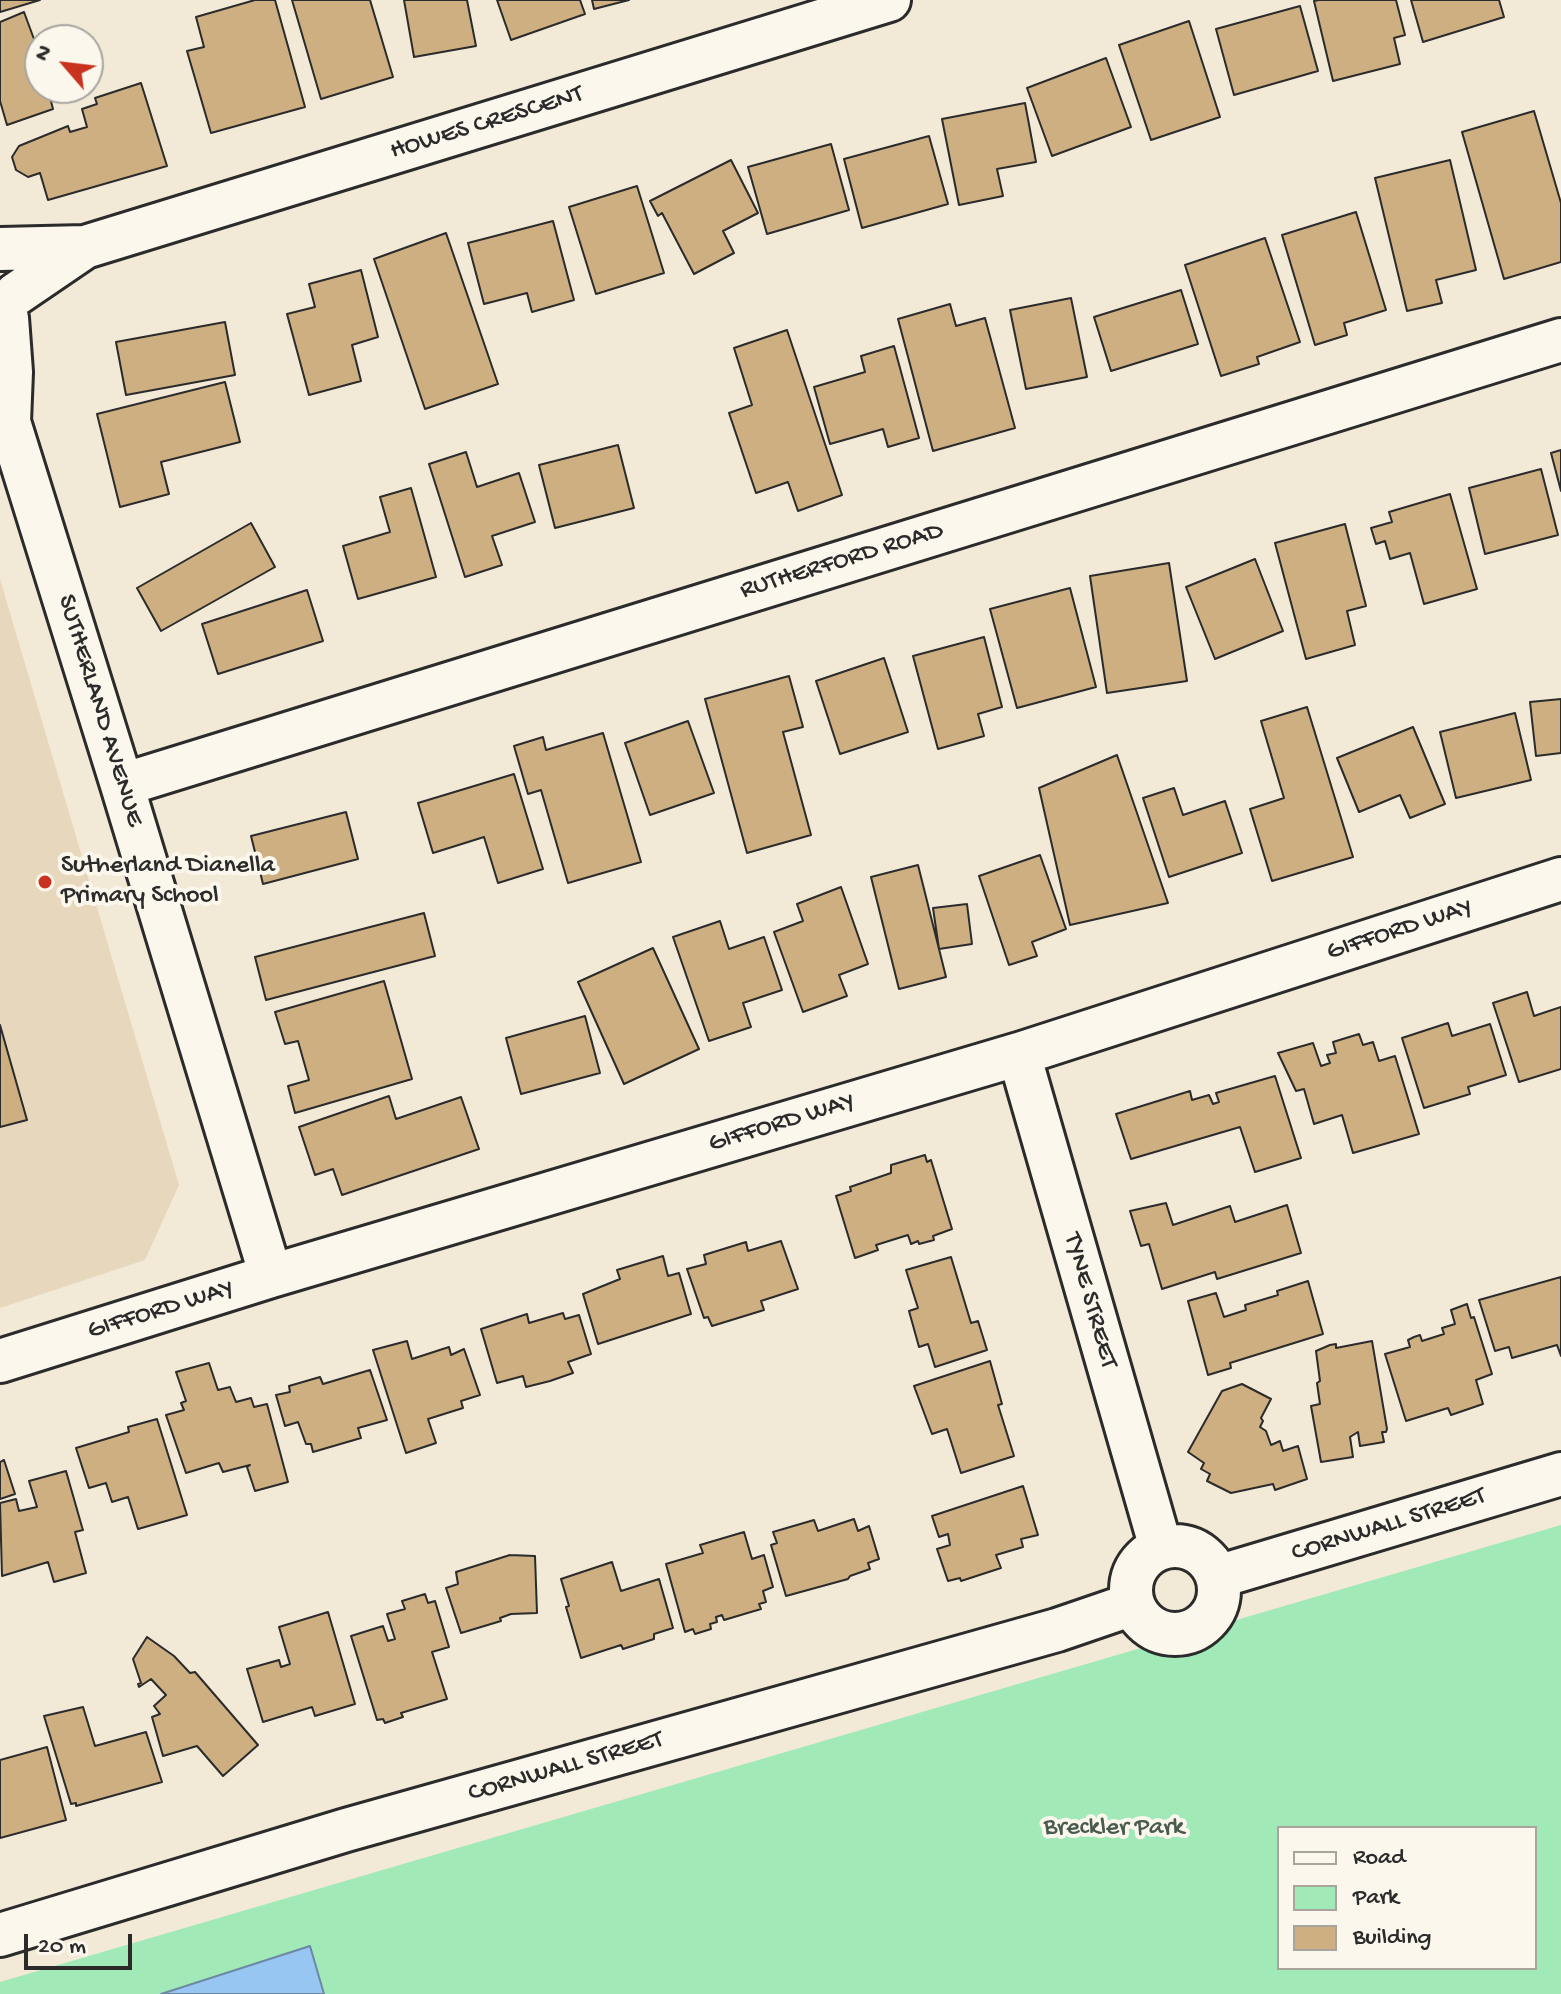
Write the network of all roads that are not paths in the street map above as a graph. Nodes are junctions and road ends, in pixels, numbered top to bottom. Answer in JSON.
{"nodes":[{"id":1,"x":889,"y":0,"type":"edge"},
{"id":2,"x":85,"y":247,"type":"junction"},
{"id":3,"x":0,"y":252,"type":"edge"},
{"id":4,"x":8,"y":312,"type":"edge"},
{"id":5,"x":1561,"y":340,"type":"edge"},
{"id":6,"x":5,"y":412,"type":"edge"},
{"id":7,"x":122,"y":785,"type":"junction"},
{"id":8,"x":1561,"y":879,"type":"edge"},
{"id":9,"x":1019,"y":1054,"type":"junction"},
{"id":10,"x":271,"y":1276,"type":"junction"},
{"id":11,"x":0,"y":1361,"type":"edge"},
{"id":12,"x":1561,"y":1474,"type":"edge"},
{"id":13,"x":1161,"y":1548,"type":"junction"},
{"id":14,"x":1217,"y":1577,"type":"junction"},
{"id":15,"x":1133,"y":1604,"type":"junction"},
{"id":16,"x":0,"y":1935,"type":"edge"}],
"edges":[{"from":1,"to":2,"type":"street","name":"HOWES CRESCENT"},
{"from":2,"to":3,"type":"street","name":"HOWES CRESCENT"},
{"from":2,"to":4,"type":"street","name":"HOWES CRESCENT"},
{"from":3,"to":4,"type":"street","name":"SUTHERLAND AVENUE"},
{"from":4,"to":6,"type":"street","name":"SUTHERLAND AVENUE"},
{"from":5,"to":7,"type":"street","name":"RUTHERFORD ROAD"},
{"from":6,"to":7,"type":"street","name":"SUTHERLAND AVENUE"},
{"from":7,"to":10,"type":"street","name":"SUTHERLAND AVENUE"},
{"from":8,"to":9,"type":"street","name":"GIFFORD WAY"},
{"from":9,"to":10,"type":"street","name":"GIFFORD WAY"},
{"from":9,"to":13,"type":"street","name":"TYNE STREET"},
{"from":10,"to":11,"type":"street","name":"GIFFORD WAY"},
{"from":12,"to":14,"type":"street","name":"CORNWALL STREET"},
{"from":13,"to":14,"type":"street"},
{"from":13,"to":15,"type":"street"},
{"from":14,"to":15,"type":"street"},
{"from":15,"to":16,"type":"street","name":"CORNWALL STREET"}]}
